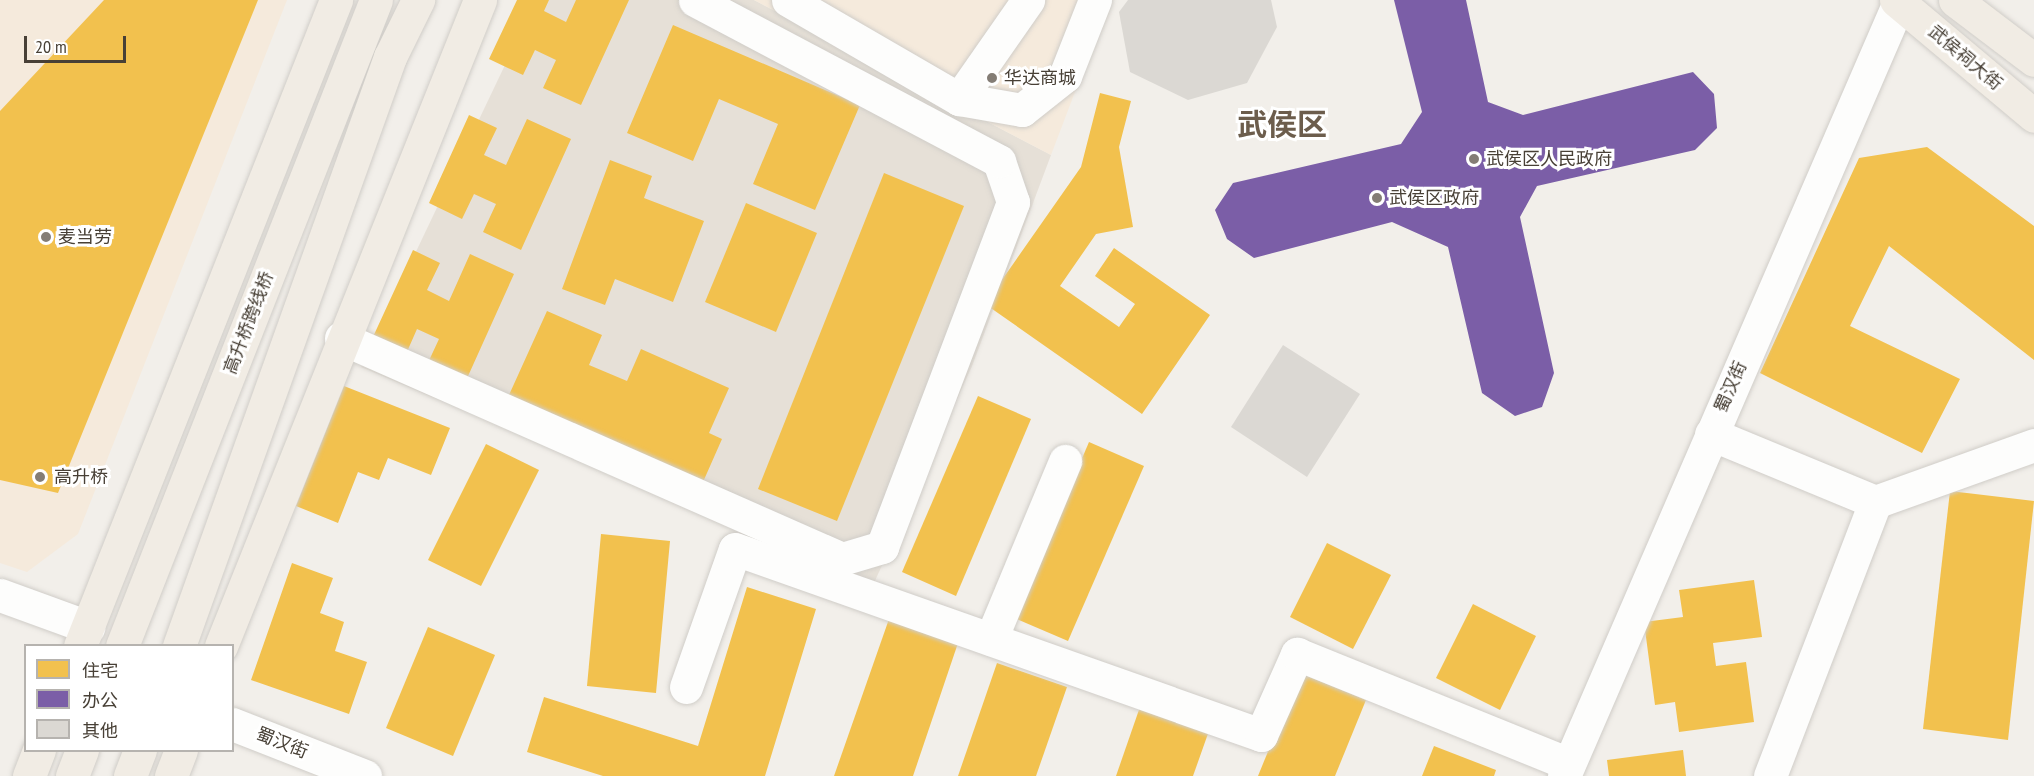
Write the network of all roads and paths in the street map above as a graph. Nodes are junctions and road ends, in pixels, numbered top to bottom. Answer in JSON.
{"nodes":[{"id":1,"x":336,"y":0,"type":"edge"},
{"id":2,"x":376,"y":0,"type":"edge"},
{"id":3,"x":418,"y":0,"type":"edge"},
{"id":4,"x":480,"y":0,"type":"edge"},
{"id":5,"x":695,"y":0,"type":"edge"},
{"id":6,"x":788,"y":0,"type":"edge"},
{"id":7,"x":1028,"y":0,"type":"edge"},
{"id":8,"x":1095,"y":0,"type":"edge"},
{"id":9,"x":1955,"y":0,"type":"edge"},
{"id":10,"x":1899,"y":1,"type":"edge"},
{"id":11,"x":2034,"y":60,"type":"edge"},
{"id":12,"x":959,"y":99,"type":"junction"},
{"id":13,"x":2034,"y":116,"type":"edge"},
{"id":14,"x":341,"y":338,"type":"junction"},
{"id":15,"x":1711,"y":434,"type":"junction"},
{"id":16,"x":2034,"y":445,"type":"edge"},
{"id":17,"x":1065,"y":461,"type":"dead end"},
{"id":18,"x":1875,"y":502,"type":"junction"},
{"id":19,"x":0,"y":595,"type":"edge"},
{"id":20,"x":84,"y":636,"type":"edge"},
{"id":21,"x":991,"y":639,"type":"junction"},
{"id":22,"x":122,"y":644,"type":"edge"},
{"id":23,"x":178,"y":644,"type":"edge"},
{"id":24,"x":221,"y":644,"type":"edge"},
{"id":25,"x":686,"y":687,"type":"dead end"},
{"id":26,"x":234,"y":725,"type":"edge"},
{"id":27,"x":38,"y":752,"type":"edge"},
{"id":28,"x":81,"y":752,"type":"edge"},
{"id":29,"x":139,"y":752,"type":"edge"},
{"id":30,"x":180,"y":752,"type":"edge"},
{"id":31,"x":1567,"y":770,"type":"edge"},
{"id":32,"x":29,"y":776,"type":"edge"},
{"id":33,"x":72,"y":776,"type":"edge"},
{"id":34,"x":130,"y":776,"type":"edge"},
{"id":35,"x":171,"y":776,"type":"edge"},
{"id":36,"x":365,"y":776,"type":"edge"},
{"id":37,"x":1770,"y":776,"type":"edge"}],
"edges":[{"from":1,"to":20,"type":"main road"},
{"from":2,"to":22,"type":"main road","name":"高升桥跨线桥"},
{"from":3,"to":23,"type":"main road"},
{"from":4,"to":14,"type":"main road"},
{"from":5,"to":14,"type":"street"},
{"from":6,"to":12,"type":"street"},
{"from":7,"to":12,"type":"street"},
{"from":8,"to":12,"type":"street"},
{"from":9,"to":11,"type":"main road"},
{"from":10,"to":13,"type":"main road","name":"武侯祠大街"},
{"from":10,"to":15,"type":"street","name":"蜀汉街"},
{"from":14,"to":24,"type":"main road"},
{"from":15,"to":18,"type":"street"},
{"from":15,"to":31,"type":"street","name":"蜀汉街"},
{"from":16,"to":18,"type":"street"},
{"from":17,"to":21,"type":"street"},
{"from":18,"to":37,"type":"street"},
{"from":19,"to":20,"type":"street"},
{"from":21,"to":25,"type":"street"},
{"from":21,"to":31,"type":"street"},
{"from":26,"to":36,"type":"street","name":"蜀汉街"},
{"from":27,"to":32,"type":"main road"},
{"from":28,"to":33,"type":"main road"},
{"from":29,"to":34,"type":"main road"},
{"from":30,"to":35,"type":"main road"}]}
